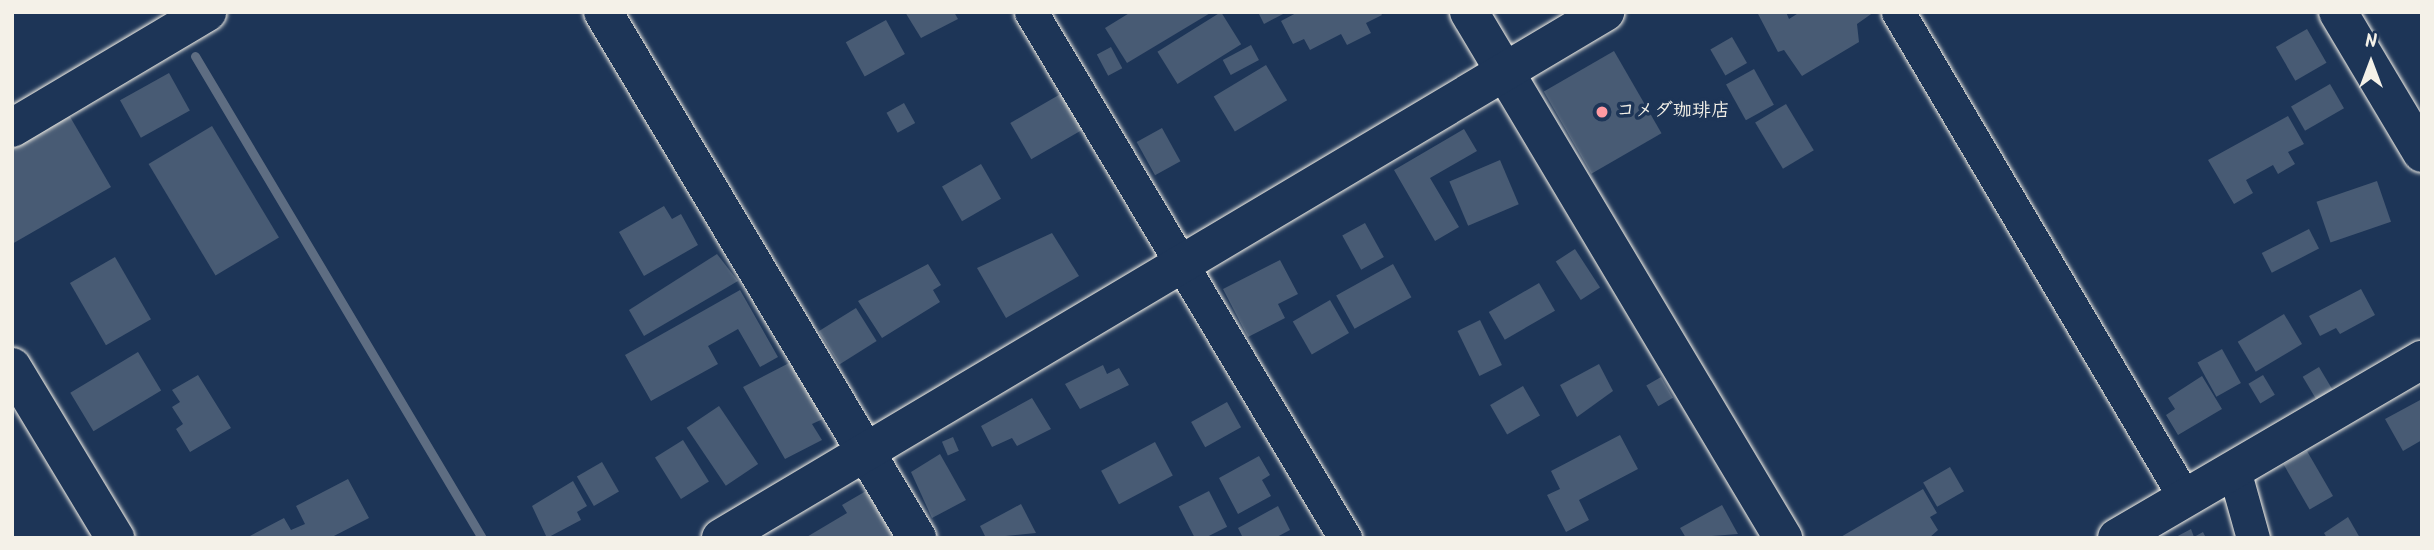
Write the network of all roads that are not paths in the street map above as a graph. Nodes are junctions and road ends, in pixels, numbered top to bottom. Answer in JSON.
{"nodes":[{"id":1,"x":207,"y":12,"type":"edge"},
{"id":2,"x":603,"y":12,"type":"edge"},
{"id":3,"x":1031,"y":12,"type":"edge"},
{"id":4,"x":1469,"y":12,"type":"edge"},
{"id":5,"x":1898,"y":12,"type":"edge"},
{"id":6,"x":2338,"y":12,"type":"edge"},
{"id":7,"x":1594,"y":15,"type":"edge"},
{"id":8,"x":1504,"y":72,"type":"junction"},
{"id":9,"x":12,"y":128,"type":"edge"},
{"id":10,"x":2422,"y":153,"type":"edge"},
{"id":11,"x":1179,"y":266,"type":"junction"},
{"id":12,"x":2422,"y":360,"type":"edge"},
{"id":13,"x":12,"y":367,"type":"edge"},
{"id":14,"x":866,"y":452,"type":"junction"},
{"id":15,"x":2234,"y":470,"type":"junction"},
{"id":16,"x":2185,"y":498,"type":"junction"},
{"id":17,"x":1781,"y":537,"type":"edge"},
{"id":18,"x":115,"y":538,"type":"edge"},
{"id":19,"x":720,"y":538,"type":"edge"},
{"id":20,"x":917,"y":538,"type":"edge"},
{"id":21,"x":1345,"y":538,"type":"edge"},
{"id":22,"x":2117,"y":538,"type":"edge"},
{"id":23,"x":2253,"y":538,"type":"edge"}],
"edges":[{"from":1,"to":9,"type":"street"},
{"from":2,"to":14,"type":"street"},
{"from":3,"to":11,"type":"street"},
{"from":4,"to":8,"type":"street"},
{"from":5,"to":16,"type":"street"},
{"from":6,"to":10,"type":"street"},
{"from":7,"to":8,"type":"street"},
{"from":8,"to":11,"type":"street"},
{"from":8,"to":17,"type":"street"},
{"from":11,"to":14,"type":"street"},
{"from":11,"to":21,"type":"street"},
{"from":12,"to":15,"type":"street"},
{"from":13,"to":18,"type":"street"},
{"from":14,"to":19,"type":"street"},
{"from":14,"to":20,"type":"street"},
{"from":15,"to":16,"type":"street"},
{"from":15,"to":23,"type":"street"},
{"from":16,"to":22,"type":"street"}]}
